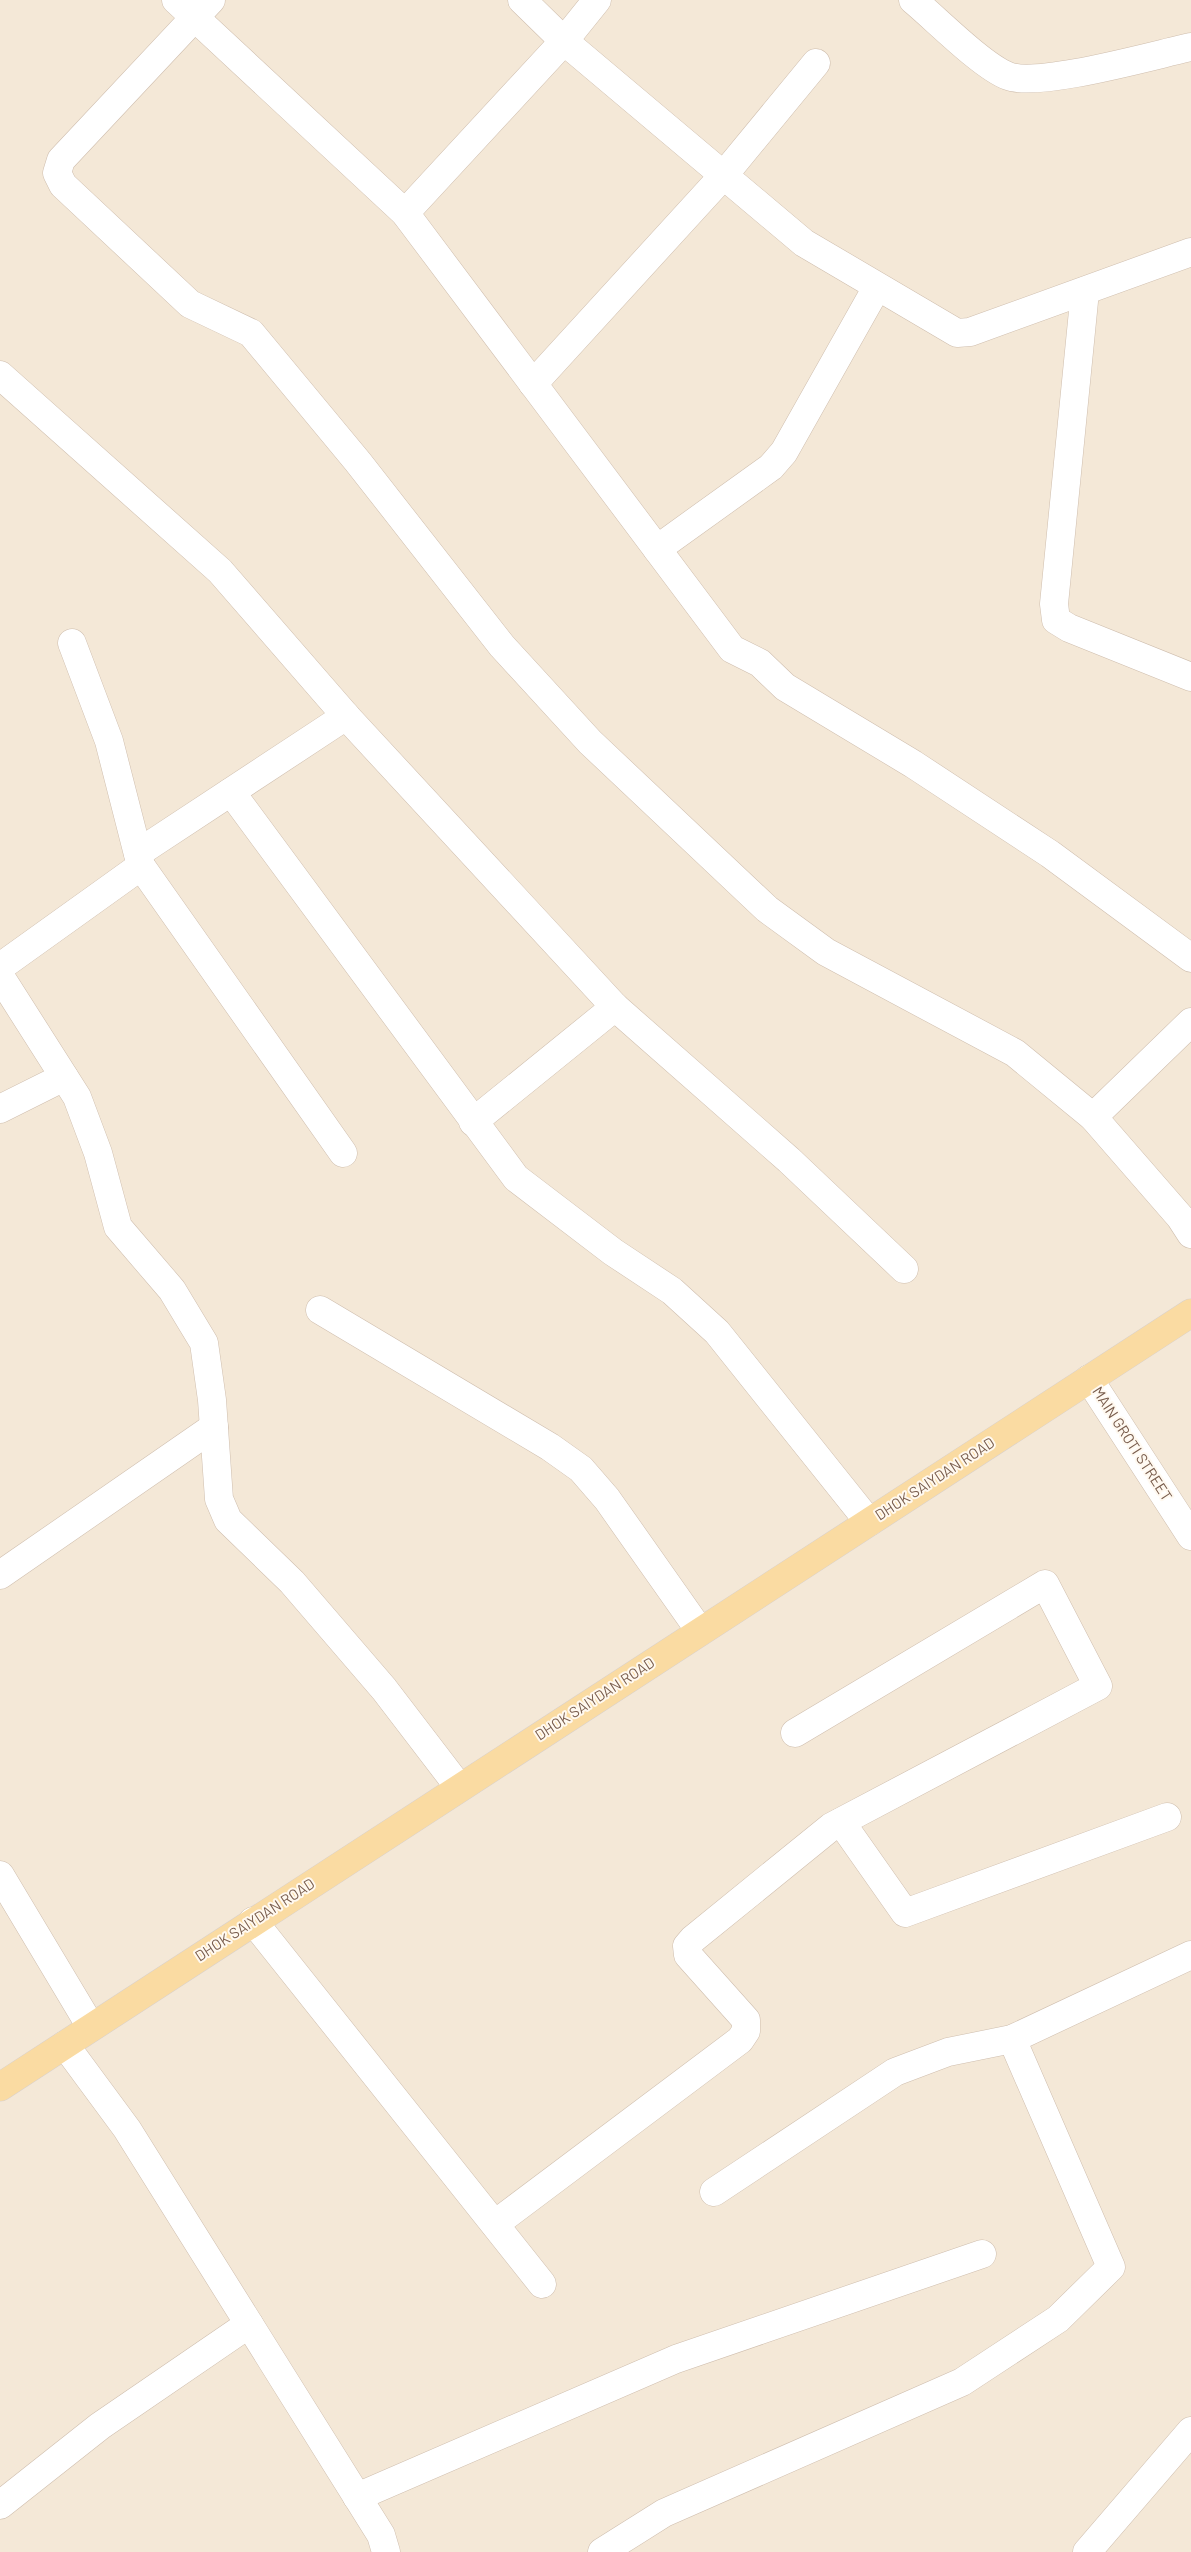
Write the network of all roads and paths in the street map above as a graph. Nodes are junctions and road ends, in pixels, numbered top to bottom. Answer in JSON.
{"nodes":[{"id":1,"x":522,"y":0,"type":"edge"},
{"id":2,"x":597,"y":0,"type":"edge"},
{"id":3,"x":913,"y":0,"type":"edge"},
{"id":4,"x":194,"y":6,"type":"edge"},
{"id":5,"x":564,"y":41,"type":"junction"},
{"id":6,"x":1191,"y":47,"type":"edge"},
{"id":7,"x":816,"y":63,"type":"dead end"},
{"id":8,"x":723,"y":176,"type":"junction"},
{"id":9,"x":405,"y":213,"type":"junction"},
{"id":10,"x":1191,"y":252,"type":"edge"},
{"id":11,"x":877,"y":287,"type":"junction"},
{"id":12,"x":1085,"y":291,"type":"junction"},
{"id":13,"x":0,"y":375,"type":"edge"},
{"id":14,"x":533,"y":384,"type":"junction"},
{"id":15,"x":658,"y":550,"type":"junction"},
{"id":16,"x":72,"y":643,"type":"dead end"},
{"id":17,"x":1191,"y":678,"type":"edge"},
{"id":18,"x":346,"y":716,"type":"junction"},
{"id":19,"x":231,"y":792,"type":"junction"},
{"id":20,"x":139,"y":860,"type":"junction"},
{"id":21,"x":1191,"y":958,"type":"edge"},
{"id":22,"x":0,"y":967,"type":"edge"},
{"id":23,"x":0,"y":976,"type":"edge"},
{"id":24,"x":615,"y":1007,"type":"junction"},
{"id":25,"x":1191,"y":1022,"type":"edge"},
{"id":26,"x":64,"y":1077,"type":"junction"},
{"id":27,"x":0,"y":1109,"type":"edge"},
{"id":28,"x":1093,"y":1117,"type":"junction"},
{"id":29,"x":473,"y":1122,"type":"junction"},
{"id":30,"x":343,"y":1153,"type":"dead end"},
{"id":31,"x":1191,"y":1234,"type":"edge"},
{"id":32,"x":904,"y":1269,"type":"dead end"},
{"id":33,"x":320,"y":1310,"type":"dead end"},
{"id":34,"x":1191,"y":1313,"type":"edge"},
{"id":35,"x":1089,"y":1378,"type":"junction"},
{"id":36,"x":214,"y":1427,"type":"junction"},
{"id":37,"x":868,"y":1522,"type":"junction"},
{"id":38,"x":1191,"y":1536,"type":"edge"},
{"id":39,"x":0,"y":1575,"type":"edge"},
{"id":40,"x":700,"y":1631,"type":"junction"},
{"id":41,"x":795,"y":1733,"type":"dead end"},
{"id":42,"x":459,"y":1787,"type":"junction"},
{"id":43,"x":1167,"y":1817,"type":"dead end"},
{"id":44,"x":841,"y":1822,"type":"junction"},
{"id":45,"x":0,"y":1875,"type":"edge"},
{"id":46,"x":253,"y":1921,"type":"junction"},
{"id":47,"x":1191,"y":1955,"type":"edge"},
{"id":48,"x":91,"y":2027,"type":"junction"},
{"id":49,"x":1012,"y":2039,"type":"junction"},
{"id":50,"x":65,"y":2045,"type":"junction"},
{"id":51,"x":0,"y":2087,"type":"edge"},
{"id":52,"x":714,"y":2192,"type":"dead end"},
{"id":53,"x":495,"y":2224,"type":"junction"},
{"id":54,"x":982,"y":2254,"type":"dead end"},
{"id":55,"x":542,"y":2284,"type":"dead end"},
{"id":56,"x":249,"y":2324,"type":"junction"},
{"id":57,"x":1191,"y":2431,"type":"edge"},
{"id":58,"x":358,"y":2497,"type":"junction"},
{"id":59,"x":0,"y":2505,"type":"edge"},
{"id":60,"x":386,"y":2552,"type":"edge"},
{"id":61,"x":602,"y":2552,"type":"edge"},
{"id":62,"x":1087,"y":2552,"type":"edge"}],
"edges":[{"from":1,"to":5,"type":"street"},
{"from":2,"to":5,"type":"street"},
{"from":3,"to":6,"type":"street"},
{"from":4,"to":9,"type":"street"},
{"from":4,"to":28,"type":"street"},
{"from":5,"to":8,"type":"street"},
{"from":5,"to":9,"type":"street"},
{"from":7,"to":8,"type":"street"},
{"from":8,"to":11,"type":"street"},
{"from":8,"to":14,"type":"street"},
{"from":9,"to":14,"type":"street"},
{"from":10,"to":12,"type":"street"},
{"from":11,"to":12,"type":"street"},
{"from":11,"to":15,"type":"street"},
{"from":12,"to":17,"type":"street"},
{"from":13,"to":18,"type":"street"},
{"from":14,"to":15,"type":"street"},
{"from":15,"to":21,"type":"street"},
{"from":16,"to":20,"type":"street"},
{"from":18,"to":19,"type":"street"},
{"from":18,"to":24,"type":"street"},
{"from":19,"to":20,"type":"street"},
{"from":19,"to":29,"type":"street"},
{"from":20,"to":22,"type":"street"},
{"from":20,"to":30,"type":"street"},
{"from":23,"to":26,"type":"street"},
{"from":24,"to":29,"type":"street"},
{"from":24,"to":32,"type":"street"},
{"from":25,"to":28,"type":"street"},
{"from":26,"to":27,"type":"street"},
{"from":26,"to":36,"type":"street"},
{"from":28,"to":31,"type":"street"},
{"from":29,"to":37,"type":"street"},
{"from":33,"to":40,"type":"street"},
{"from":34,"to":35,"type":"main road","name":"DHOK SAIYDAN ROAD"},
{"from":35,"to":37,"type":"main road","name":"DHOK SAIYDAN ROAD"},
{"from":35,"to":38,"type":"street","name":"MAIN GROTI STREET"},
{"from":36,"to":39,"type":"street"},
{"from":36,"to":42,"type":"street"},
{"from":37,"to":40,"type":"main road","name":"DHOK SAIYDAN ROAD"},
{"from":40,"to":42,"type":"main road","name":"DHOK SAIYDAN ROAD"},
{"from":41,"to":44,"type":"street"},
{"from":42,"to":46,"type":"main road","name":"DHOK SAIYDAN ROAD"},
{"from":43,"to":44,"type":"street"},
{"from":44,"to":53,"type":"street"},
{"from":45,"to":48,"type":"street"},
{"from":46,"to":48,"type":"main road","name":"DHOK SAIYDAN ROAD"},
{"from":46,"to":53,"type":"street"},
{"from":47,"to":49,"type":"street"},
{"from":48,"to":50,"type":"main road","name":"DHOK SAIYDAN ROAD"},
{"from":49,"to":52,"type":"street"},
{"from":49,"to":61,"type":"street"},
{"from":50,"to":51,"type":"main road","name":"DHOK SAIYDAN ROAD"},
{"from":50,"to":56,"type":"street"},
{"from":53,"to":55,"type":"street"},
{"from":54,"to":58,"type":"street"},
{"from":56,"to":58,"type":"street"},
{"from":56,"to":59,"type":"street"},
{"from":57,"to":62,"type":"street"},
{"from":58,"to":60,"type":"street"}]}
